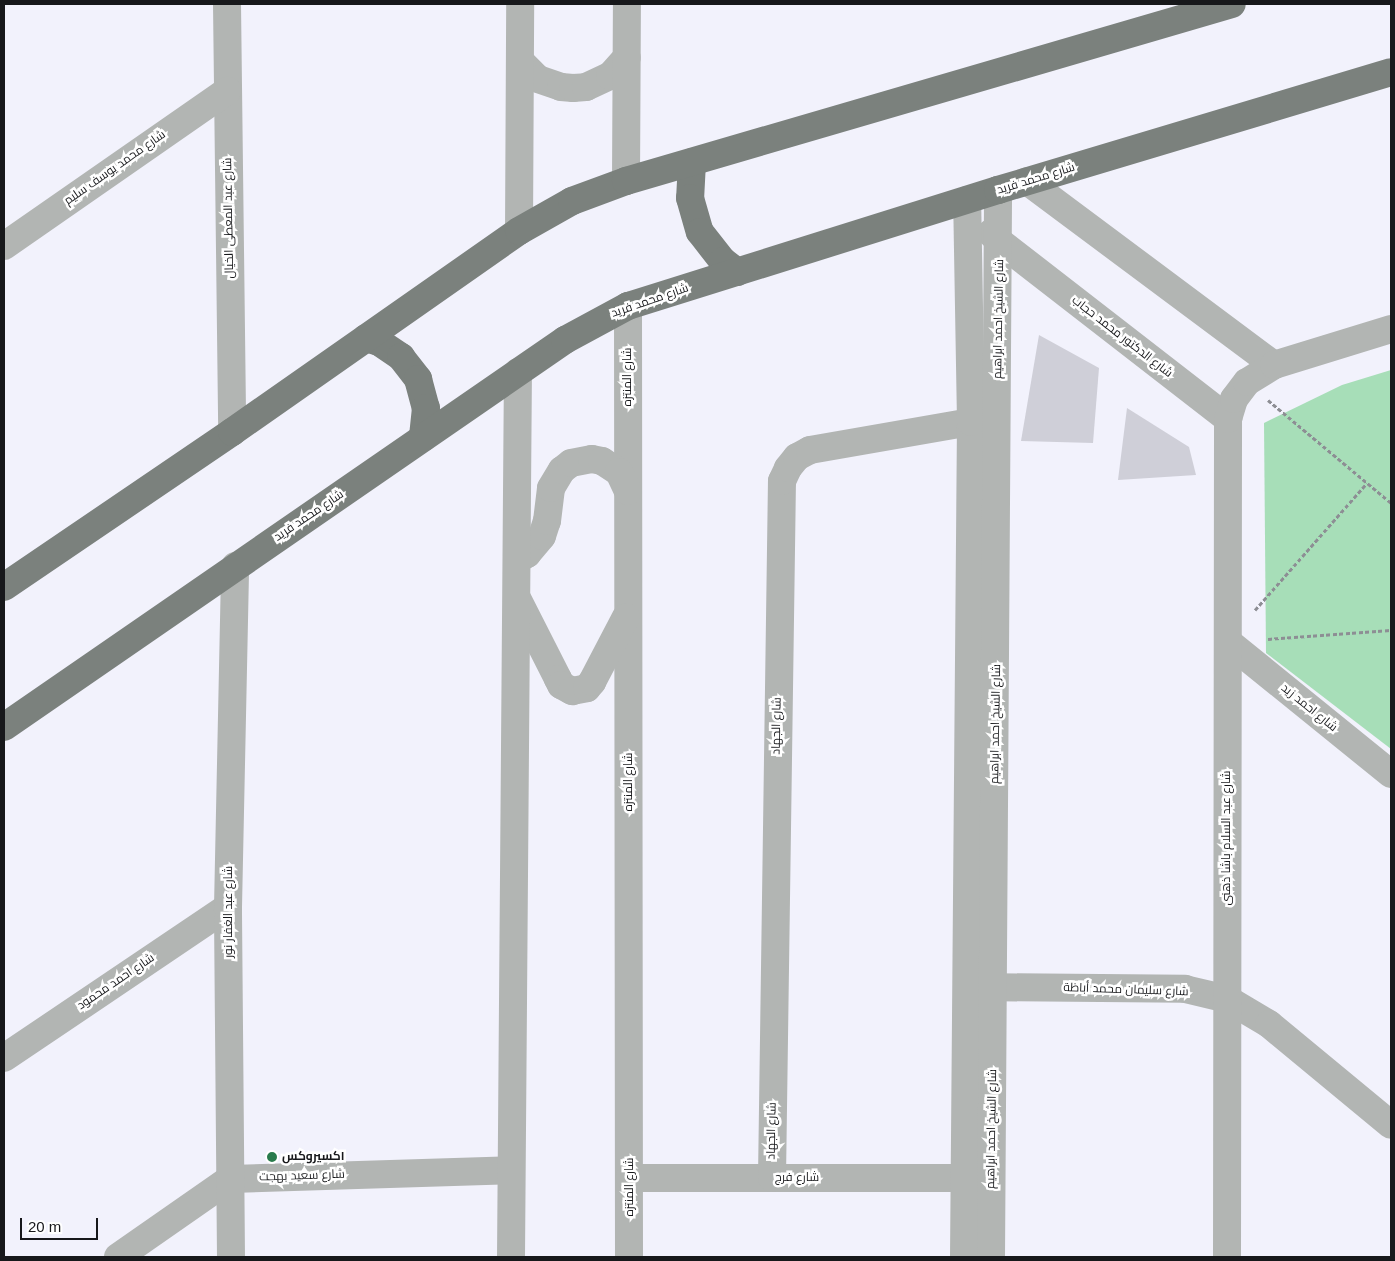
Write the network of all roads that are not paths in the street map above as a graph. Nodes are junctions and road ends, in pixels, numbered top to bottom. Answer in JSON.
{"nodes":[{"id":1,"x":227,"y":4,"type":"edge"},
{"id":2,"x":520,"y":4,"type":"edge"},
{"id":3,"x":627,"y":4,"type":"edge"},
{"id":4,"x":1232,"y":4,"type":"edge"},
{"id":5,"x":1191,"y":10,"type":"edge"},
{"id":6,"x":627,"y":57,"type":"junction"},
{"id":7,"x":520,"y":61,"type":"junction"},
{"id":8,"x":1391,"y":72,"type":"edge"},
{"id":9,"x":227,"y":91,"type":"junction"},
{"id":10,"x":692,"y":162,"type":"junction"},
{"id":11,"x":626,"y":181,"type":"junction"},
{"id":12,"x":1028,"y":181,"type":"junction"},
{"id":13,"x":998,"y":190,"type":"junction"},
{"id":14,"x":967,"y":200,"type":"junction"},
{"id":15,"x":519,"y":231,"type":"junction"},
{"id":16,"x":1000,"y":242,"type":"junction"},
{"id":17,"x":4,"y":246,"type":"edge"},
{"id":18,"x":737,"y":272,"type":"junction"},
{"id":19,"x":628,"y":306,"type":"junction"},
{"id":20,"x":1391,"y":329,"type":"edge"},
{"id":21,"x":366,"y":338,"type":"junction"},
{"id":22,"x":1274,"y":365,"type":"junction"},
{"id":23,"x":518,"y":372,"type":"junction"},
{"id":24,"x":1228,"y":419,"type":"junction"},
{"id":25,"x":971,"y":422,"type":"junction"},
{"id":26,"x":232,"y":432,"type":"junction"},
{"id":27,"x":423,"y":438,"type":"junction"},
{"id":28,"x":628,"y":491,"type":"junction"},
{"id":29,"x":516,"y":560,"type":"junction"},
{"id":30,"x":236,"y":566,"type":"junction"},
{"id":31,"x":4,"y":587,"type":"edge"},
{"id":32,"x":516,"y":597,"type":"junction"},
{"id":33,"x":628,"y":612,"type":"junction"},
{"id":34,"x":1228,"y":642,"type":"junction"},
{"id":35,"x":4,"y":727,"type":"edge"},
{"id":36,"x":1391,"y":774,"type":"edge"},
{"id":37,"x":228,"y":907,"type":"junction"},
{"id":38,"x":966,"y":986,"type":"junction"},
{"id":39,"x":993,"y":987,"type":"junction"},
{"id":40,"x":1227,"y":999,"type":"junction"},
{"id":41,"x":4,"y":1058,"type":"edge"},
{"id":42,"x":1391,"y":1125,"type":"edge"},
{"id":43,"x":511,"y":1170,"type":"junction"},
{"id":44,"x":630,"y":1178,"type":"junction"},
{"id":45,"x":772,"y":1178,"type":"junction"},
{"id":46,"x":965,"y":1178,"type":"junction"},
{"id":47,"x":230,"y":1179,"type":"junction"},
{"id":48,"x":118,"y":1257,"type":"edge"},
{"id":49,"x":231,"y":1257,"type":"edge"},
{"id":50,"x":511,"y":1257,"type":"edge"},
{"id":51,"x":629,"y":1257,"type":"edge"},
{"id":52,"x":964,"y":1257,"type":"edge"},
{"id":53,"x":991,"y":1257,"type":"edge"},
{"id":54,"x":1227,"y":1257,"type":"edge"}],
"edges":[{"from":1,"to":9,"type":"street","name":"شارع عبد المعطى الخيال"},
{"from":2,"to":7,"type":"street"},
{"from":3,"to":6,"type":"street"},
{"from":4,"to":5,"type":"main road"},
{"from":5,"to":10,"type":"main road"},
{"from":6,"to":7,"type":"street"},
{"from":6,"to":11,"type":"street"},
{"from":7,"to":15,"type":"street"},
{"from":8,"to":12,"type":"main road","name":"شارع محمد فريد"},
{"from":9,"to":17,"type":"street","name":"شارع محمد يوسف سليم"},
{"from":9,"to":26,"type":"street","name":"شارع عبد المعطى الخيال"},
{"from":10,"to":11,"type":"main road"},
{"from":10,"to":18,"type":"main road"},
{"from":11,"to":15,"type":"main road"},
{"from":12,"to":13,"type":"main road","name":"شارع محمد فريد"},
{"from":12,"to":22,"type":"street"},
{"from":13,"to":14,"type":"main road","name":"شارع محمد فريد"},
{"from":13,"to":16,"type":"street","name":"شارع الشيخ احمد ابراهيم"},
{"from":14,"to":16,"type":"street","name":"شارع الدكتور محمد حجاب"},
{"from":14,"to":18,"type":"main road","name":"شارع محمد فريد"},
{"from":14,"to":25,"type":"street"},
{"from":15,"to":21,"type":"main road"},
{"from":16,"to":24,"type":"street","name":"شارع الدكتور محمد حجاب"},
{"from":16,"to":39,"type":"street","name":"شارع الشيخ احمد ابراهيم"},
{"from":18,"to":19,"type":"main road","name":"شارع محمد فريد"},
{"from":19,"to":23,"type":"main road","name":"شارع محمد فريد"},
{"from":19,"to":28,"type":"street","name":"شارع المنتزه"},
{"from":20,"to":22,"type":"street"},
{"from":21,"to":26,"type":"main road"},
{"from":21,"to":27,"type":"main road"},
{"from":22,"to":24,"type":"street"},
{"from":23,"to":27,"type":"main road","name":"شارع محمد فريد"},
{"from":23,"to":29,"type":"street"},
{"from":24,"to":34,"type":"street","name":"شارع عبد السلام باشا ذهنى"},
{"from":25,"to":38,"type":"street"},
{"from":25,"to":45,"type":"street","name":"شارع الجهاد"},
{"from":26,"to":31,"type":"main road"},
{"from":27,"to":30,"type":"main road","name":"شارع محمد فريد"},
{"from":28,"to":29,"type":"street"},
{"from":28,"to":33,"type":"street","name":"شارع المنتزه"},
{"from":29,"to":32,"type":"street"},
{"from":30,"to":35,"type":"main road","name":"شارع محمد فريد"},
{"from":30,"to":37,"type":"street","name":"شارع عبد الغفار نور"},
{"from":32,"to":33,"type":"street"},
{"from":32,"to":43,"type":"street"},
{"from":33,"to":44,"type":"street","name":"شارع المنتزه"},
{"from":34,"to":36,"type":"street","name":"شارع احمد زيد"},
{"from":34,"to":40,"type":"street","name":"شارع عبد السلام باشا ذهنى"},
{"from":37,"to":41,"type":"street","name":"شارع احمد محمود"},
{"from":37,"to":47,"type":"street","name":"شارع عبد الغفار نور"},
{"from":38,"to":39,"type":"street","name":"شارع سليمان محمد أباظة"},
{"from":38,"to":46,"type":"street"},
{"from":39,"to":40,"type":"street","name":"شارع سليمان محمد أباظة"},
{"from":39,"to":53,"type":"street","name":"شارع الشيخ احمد ابراهيم"},
{"from":40,"to":42,"type":"street","name":"شارع سليمان محمد أباظة"},
{"from":40,"to":54,"type":"street","name":"شارع عبد السلام باشا ذهنى"},
{"from":43,"to":47,"type":"street","name":"شارع سعيد بهجت"},
{"from":43,"to":50,"type":"street"},
{"from":44,"to":45,"type":"street","name":"شارع فرج"},
{"from":44,"to":51,"type":"street","name":"شارع المنتزه"},
{"from":45,"to":46,"type":"street","name":"شارع فرج"},
{"from":46,"to":52,"type":"street"},
{"from":47,"to":48,"type":"street"},
{"from":47,"to":49,"type":"street","name":"شارع عبد الغفار نور"}]}
